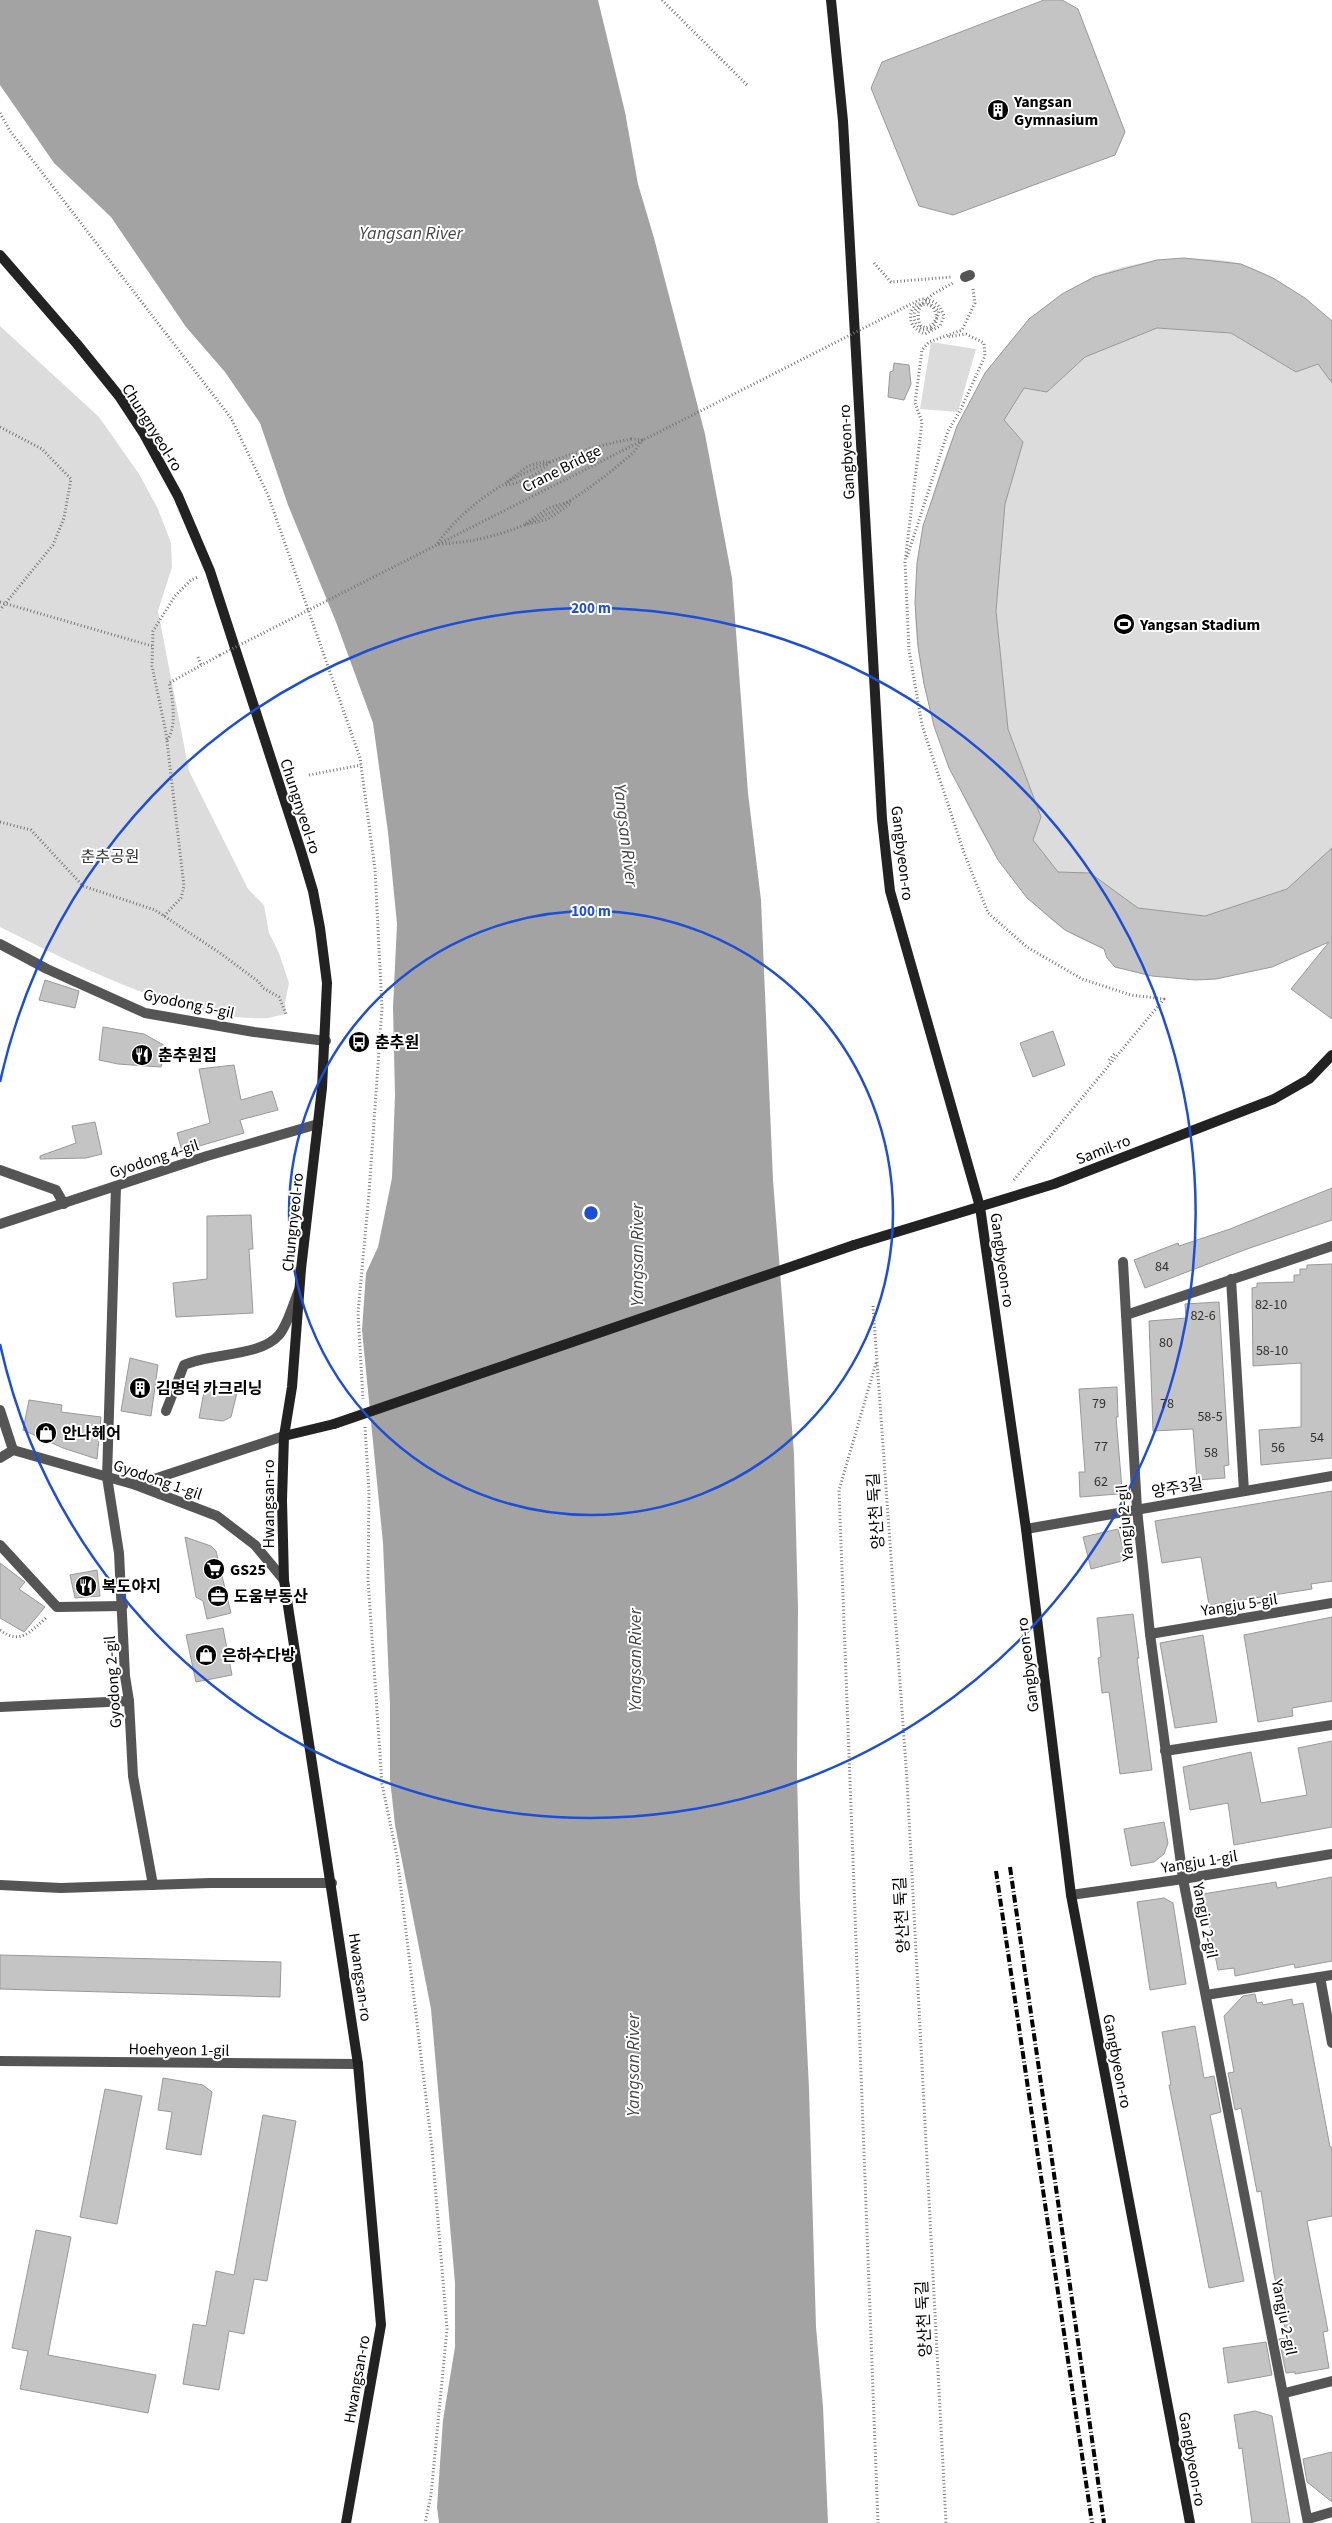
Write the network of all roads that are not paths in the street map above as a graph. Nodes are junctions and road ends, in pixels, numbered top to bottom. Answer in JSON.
{"nodes":[{"id":1,"x":831,"y":0,"type":"edge"},
{"id":2,"x":1,"y":258,"type":"edge"},
{"id":3,"x":0,"y":944,"type":"edge"},
{"id":4,"x":326,"y":1041,"type":"junction"},
{"id":5,"x":1332,"y":1055,"type":"edge"},
{"id":6,"x":318,"y":1124,"type":"junction"},
{"id":7,"x":0,"y":1170,"type":"edge"},
{"id":8,"x":116,"y":1186,"type":"junction"},
{"id":9,"x":64,"y":1204,"type":"junction"},
{"id":10,"x":980,"y":1207,"type":"junction"},
{"id":11,"x":0,"y":1224,"type":"edge"},
{"id":12,"x":1332,"y":1246,"type":"edge"},
{"id":13,"x":1123,"y":1262,"type":"dead end"},
{"id":14,"x":1231,"y":1279,"type":"junction"},
{"id":15,"x":301,"y":1286,"type":"junction"},
{"id":16,"x":1126,"y":1316,"type":"junction"},
{"id":17,"x":0,"y":1410,"type":"edge"},
{"id":18,"x":166,"y":1411,"type":"dead end"},
{"id":19,"x":284,"y":1436,"type":"junction"},
{"id":20,"x":13,"y":1450,"type":"junction"},
{"id":21,"x":0,"y":1458,"type":"edge"},
{"id":22,"x":1332,"y":1476,"type":"edge"},
{"id":23,"x":107,"y":1477,"type":"junction"},
{"id":24,"x":136,"y":1485,"type":"junction"},
{"id":25,"x":1244,"y":1491,"type":"junction"},
{"id":26,"x":1137,"y":1509,"type":"junction"},
{"id":27,"x":1026,"y":1529,"type":"junction"},
{"id":28,"x":0,"y":1545,"type":"edge"},
{"id":29,"x":284,"y":1580,"type":"junction"},
{"id":30,"x":1332,"y":1603,"type":"edge"},
{"id":31,"x":122,"y":1606,"type":"junction"},
{"id":32,"x":1150,"y":1634,"type":"junction"},
{"id":33,"x":129,"y":1701,"type":"junction"},
{"id":34,"x":0,"y":1707,"type":"edge"},
{"id":35,"x":1332,"y":1725,"type":"edge"},
{"id":36,"x":1165,"y":1751,"type":"junction"},
{"id":37,"x":1332,"y":1854,"type":"edge"},
{"id":38,"x":1183,"y":1880,"type":"junction"},
{"id":39,"x":332,"y":1883,"type":"junction"},
{"id":40,"x":0,"y":1884,"type":"edge"},
{"id":41,"x":153,"y":1885,"type":"junction"},
{"id":42,"x":1071,"y":1895,"type":"junction"},
{"id":43,"x":1332,"y":1975,"type":"edge"},
{"id":44,"x":1320,"y":1977,"type":"junction"},
{"id":45,"x":1206,"y":1995,"type":"junction"},
{"id":46,"x":1332,"y":2043,"type":"edge"},
{"id":47,"x":0,"y":2061,"type":"edge"},
{"id":48,"x":358,"y":2064,"type":"junction"},
{"id":49,"x":1332,"y":2381,"type":"edge"},
{"id":50,"x":1285,"y":2393,"type":"junction"},
{"id":51,"x":1332,"y":2512,"type":"edge"},
{"id":52,"x":1308,"y":2521,"type":"edge"},
{"id":53,"x":346,"y":2523,"type":"edge"},
{"id":54,"x":1190,"y":2523,"type":"edge"}],
"edges":[{"from":1,"to":10,"type":"main road","name":"Gangbyeon-ro"},
{"from":2,"to":4,"type":"main road","name":"Chungnyeol-ro"},
{"from":3,"to":4,"type":"street","name":"Gyodong 5-gil"},
{"from":4,"to":6,"type":"main road","name":"Chungnyeol-ro"},
{"from":5,"to":10,"type":"main road","name":"Samil-ro"},
{"from":6,"to":8,"type":"street","name":"Gyodong 4-gil"},
{"from":6,"to":15,"type":"main road","name":"Chungnyeol-ro"},
{"from":7,"to":9,"type":"street"},
{"from":8,"to":9,"type":"street","name":"Gyodong 4-gil"},
{"from":8,"to":23,"type":"street","name":"Gyodong 2-gil"},
{"from":9,"to":11,"type":"street","name":"Gyodong 4-gil"},
{"from":10,"to":19,"type":"main road","name":"Samil-ro","bridge":true},
{"from":10,"to":27,"type":"main road","name":"Gangbyeon-ro"},
{"from":12,"to":14,"type":"street"},
{"from":13,"to":16,"type":"street","name":"Yangju 2-gil"},
{"from":14,"to":16,"type":"street"},
{"from":14,"to":25,"type":"street"},
{"from":15,"to":18,"type":"street"},
{"from":15,"to":19,"type":"main road","name":"Chungnyeol-ro"},
{"from":16,"to":26,"type":"street","name":"Yangju 2-gil"},
{"from":17,"to":20,"type":"street"},
{"from":19,"to":24,"type":"street"},
{"from":19,"to":29,"type":"main road","name":"Hwangsan-ro"},
{"from":20,"to":21,"type":"street"},
{"from":20,"to":23,"type":"street","name":"Gyodong 1-gil"},
{"from":22,"to":25,"type":"street","name":"양주3길"},
{"from":23,"to":24,"type":"street","name":"Gyodong 1-gil"},
{"from":23,"to":31,"type":"street","name":"Gyodong 2-gil"},
{"from":24,"to":29,"type":"street","name":"Gyodong 1-gil"},
{"from":25,"to":26,"type":"street","name":"양주3길"},
{"from":26,"to":27,"type":"street","name":"양주3길"},
{"from":26,"to":32,"type":"street","name":"Yangju 2-gil"},
{"from":27,"to":42,"type":"main road","name":"Gangbyeon-ro"},
{"from":28,"to":31,"type":"street"},
{"from":29,"to":39,"type":"main road","name":"Hwangsan-ro"},
{"from":30,"to":32,"type":"street","name":"Yangju 5-gil"},
{"from":31,"to":33,"type":"street","name":"Gyodong 2-gil"},
{"from":32,"to":36,"type":"street","name":"Yangju 2-gil"},
{"from":33,"to":34,"type":"street"},
{"from":33,"to":41,"type":"street","name":"Gyodong 2-gil"},
{"from":35,"to":36,"type":"street"},
{"from":36,"to":38,"type":"street","name":"Yangju 2-gil"},
{"from":37,"to":38,"type":"street","name":"Yangju 1-gil"},
{"from":38,"to":42,"type":"street","name":"Yangju 1-gil"},
{"from":38,"to":45,"type":"street","name":"Yangju 2-gil"},
{"from":39,"to":41,"type":"street"},
{"from":39,"to":48,"type":"main road","name":"Hwangsan-ro"},
{"from":40,"to":41,"type":"street"},
{"from":42,"to":54,"type":"main road","name":"Gangbyeon-ro"},
{"from":43,"to":44,"type":"street"},
{"from":44,"to":45,"type":"street"},
{"from":44,"to":46,"type":"street"},
{"from":45,"to":50,"type":"street","name":"Yangju 2-gil"},
{"from":47,"to":48,"type":"street","name":"Hoehyeon 1-gil"},
{"from":48,"to":53,"type":"main road","name":"Hwangsan-ro"},
{"from":49,"to":50,"type":"street"},
{"from":50,"to":52,"type":"street","name":"Yangju 2-gil"},
{"from":51,"to":52,"type":"street"}]}
